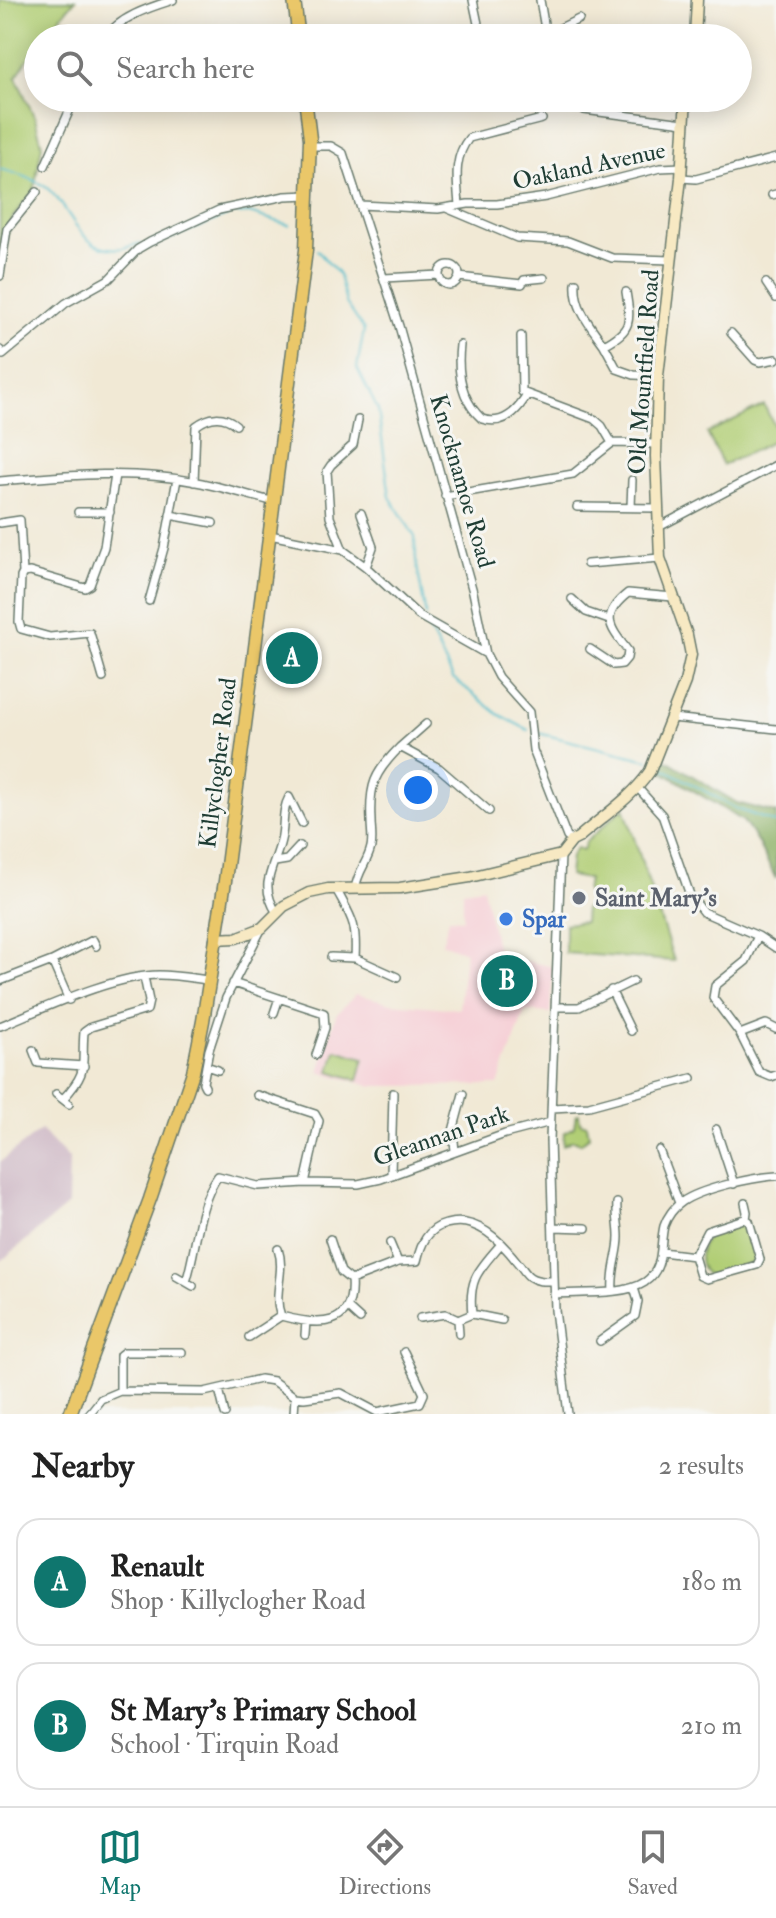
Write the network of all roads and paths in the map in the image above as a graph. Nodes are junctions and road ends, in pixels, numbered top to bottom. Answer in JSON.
{"nodes":[{"id":1,"x":173,"y":0,"type":"edge"},
{"id":2,"x":294,"y":0,"type":"edge"},
{"id":3,"x":473,"y":0,"type":"edge"},
{"id":4,"x":540,"y":0,"type":"edge"},
{"id":5,"x":697,"y":0,"type":"edge"},
{"id":6,"x":579,"y":19,"type":"dead end"},
{"id":7,"x":121,"y":24,"type":"edge"},
{"id":8,"x":297,"y":24,"type":"edge"},
{"id":9,"x":478,"y":24,"type":"edge"},
{"id":10,"x":544,"y":24,"type":"edge"},
{"id":11,"x":569,"y":24,"type":"edge"},
{"id":12,"x":696,"y":24,"type":"edge"},
{"id":13,"x":69,"y":112,"type":"edge"},
{"id":14,"x":306,"y":112,"type":"edge"},
{"id":15,"x":599,"y":112,"type":"edge"},
{"id":16,"x":685,"y":112,"type":"edge"},
{"id":17,"x":542,"y":119,"type":"dead end"},
{"id":18,"x":684,"y":123,"type":"junction"},
{"id":19,"x":309,"y":146,"type":"junction"},
{"id":20,"x":776,"y":158,"type":"edge"},
{"id":21,"x":45,"y":166,"type":"dead end"},
{"id":22,"x":681,"y":173,"type":"junction"},
{"id":23,"x":37,"y":192,"type":"dead end"},
{"id":24,"x":309,"y":195,"type":"junction"},
{"id":25,"x":361,"y":205,"type":"junction"},
{"id":26,"x":459,"y":205,"type":"junction"},
{"id":27,"x":444,"y":208,"type":"junction"},
{"id":28,"x":671,"y":260,"type":"junction"},
{"id":29,"x":439,"y":275,"type":"junction"},
{"id":30,"x":0,"y":276,"type":"edge"},
{"id":31,"x":459,"y":277,"type":"junction"},
{"id":32,"x":384,"y":278,"type":"junction"},
{"id":33,"x":544,"y":278,"type":"dead end"},
{"id":34,"x":576,"y":283,"type":"dead end"},
{"id":35,"x":766,"y":283,"type":"dead end"},
{"id":36,"x":626,"y":292,"type":"dead end"},
{"id":37,"x":776,"y":298,"type":"edge"},
{"id":38,"x":731,"y":333,"type":"dead end"},
{"id":39,"x":521,"y":336,"type":"dead end"},
{"id":40,"x":460,"y":345,"type":"dead end"},
{"id":41,"x":604,"y":345,"type":"junction"},
{"id":42,"x":742,"y":346,"type":"junction"},
{"id":43,"x":734,"y":353,"type":"dead end"},
{"id":44,"x":1,"y":354,"type":"edge"},
{"id":45,"x":776,"y":359,"type":"edge"},
{"id":46,"x":658,"y":376,"type":"junction"},
{"id":47,"x":527,"y":395,"type":"junction"},
{"id":48,"x":358,"y":420,"type":"dead end"},
{"id":49,"x":236,"y":425,"type":"dead end"},
{"id":50,"x":612,"y":443,"type":"junction"},
{"id":51,"x":656,"y":444,"type":"junction"},
{"id":52,"x":776,"y":465,"type":"edge"},
{"id":53,"x":115,"y":475,"type":"junction"},
{"id":54,"x":177,"y":479,"type":"junction"},
{"id":55,"x":632,"y":480,"type":"dead end"},
{"id":56,"x":0,"y":481,"type":"edge"},
{"id":57,"x":194,"y":482,"type":"junction"},
{"id":58,"x":445,"y":496,"type":"junction"},
{"id":59,"x":275,"y":502,"type":"junction"},
{"id":60,"x":577,"y":507,"type":"dead end"},
{"id":61,"x":631,"y":507,"type":"junction"},
{"id":62,"x":656,"y":508,"type":"junction"},
{"id":63,"x":78,"y":512,"type":"dead end"},
{"id":64,"x":110,"y":512,"type":"junction"},
{"id":65,"x":361,"y":513,"type":"dead end"},
{"id":66,"x":170,"y":515,"type":"junction"},
{"id":67,"x":0,"y":523,"type":"edge"},
{"id":68,"x":213,"y":523,"type":"dead end"},
{"id":69,"x":657,"y":528,"type":"junction"},
{"id":70,"x":270,"y":535,"type":"junction"},
{"id":71,"x":343,"y":550,"type":"junction"},
{"id":72,"x":597,"y":554,"type":"dead end"},
{"id":73,"x":660,"y":558,"type":"junction"},
{"id":74,"x":599,"y":563,"type":"junction"},
{"id":75,"x":587,"y":564,"type":"dead end"},
{"id":76,"x":366,"y":567,"type":"junction"},
{"id":77,"x":23,"y":573,"type":"junction"},
{"id":78,"x":673,"y":597,"type":"junction"},
{"id":79,"x":572,"y":599,"type":"dead end"},
{"id":80,"x":149,"y":601,"type":"dead end"},
{"id":81,"x":609,"y":620,"type":"junction"},
{"id":82,"x":590,"y":649,"type":"dead end"},
{"id":83,"x":486,"y":654,"type":"junction"},
{"id":84,"x":103,"y":678,"type":"dead end"},
{"id":85,"x":672,"y":718,"type":"junction"},
{"id":86,"x":426,"y":724,"type":"dead end"},
{"id":87,"x":776,"y":729,"type":"edge"},
{"id":88,"x":400,"y":747,"type":"junction"},
{"id":89,"x":637,"y":787,"type":"junction"},
{"id":90,"x":489,"y":811,"type":"dead end"},
{"id":91,"x":302,"y":823,"type":"dead end"},
{"id":92,"x":572,"y":841,"type":"junction"},
{"id":93,"x":300,"y":846,"type":"dead end"},
{"id":94,"x":561,"y":855,"type":"junction"},
{"id":95,"x":275,"y":862,"type":"junction"},
{"id":96,"x":336,"y":889,"type":"junction"},
{"id":97,"x":355,"y":889,"type":"junction"},
{"id":98,"x":277,"y":913,"type":"junction"},
{"id":99,"x":262,"y":928,"type":"junction"},
{"id":100,"x":758,"y":936,"type":"junction"},
{"id":101,"x":215,"y":939,"type":"junction"},
{"id":102,"x":96,"y":946,"type":"dead end"},
{"id":103,"x":776,"y":948,"type":"edge"},
{"id":104,"x":331,"y":957,"type":"dead end"},
{"id":105,"x":355,"y":958,"type":"junction"},
{"id":106,"x":52,"y":961,"type":"junction"},
{"id":107,"x":144,"y":977,"type":"junction"},
{"id":108,"x":397,"y":977,"type":"dead end"},
{"id":109,"x":208,"y":980,"type":"junction"},
{"id":110,"x":0,"y":981,"type":"edge"},
{"id":111,"x":633,"y":981,"type":"dead end"},
{"id":112,"x":233,"y":983,"type":"junction"},
{"id":113,"x":611,"y":990,"type":"junction"},
{"id":114,"x":279,"y":998,"type":"junction"},
{"id":115,"x":69,"y":1000,"type":"junction"},
{"id":116,"x":557,"y":1007,"type":"junction"},
{"id":117,"x":274,"y":1013,"type":"dead end"},
{"id":118,"x":0,"y":1026,"type":"edge"},
{"id":119,"x":776,"y":1029,"type":"edge"},
{"id":120,"x":618,"y":1030,"type":"dead end"},
{"id":121,"x":740,"y":1034,"type":"junction"},
{"id":122,"x":33,"y":1050,"type":"dead end"},
{"id":123,"x":316,"y":1055,"type":"dead end"},
{"id":124,"x":84,"y":1066,"type":"junction"},
{"id":125,"x":206,"y":1066,"type":"junction"},
{"id":126,"x":218,"y":1070,"type":"dead end"},
{"id":127,"x":776,"y":1075,"type":"edge"},
{"id":128,"x":692,"y":1078,"type":"dead end"},
{"id":129,"x":205,"y":1087,"type":"dead end"},
{"id":130,"x":393,"y":1093,"type":"dead end"},
{"id":131,"x":463,"y":1094,"type":"dead end"},
{"id":132,"x":257,"y":1095,"type":"dead end"},
{"id":133,"x":63,"y":1099,"type":"dead end"},
{"id":134,"x":552,"y":1108,"type":"junction"},
{"id":135,"x":551,"y":1122,"type":"junction"},
{"id":136,"x":716,"y":1129,"type":"dead end"},
{"id":137,"x":659,"y":1150,"type":"dead end"},
{"id":138,"x":455,"y":1151,"type":"junction"},
{"id":139,"x":391,"y":1175,"type":"junction"},
{"id":140,"x":776,"y":1176,"type":"edge"},
{"id":141,"x":305,"y":1183,"type":"junction"},
{"id":142,"x":734,"y":1184,"type":"junction"},
{"id":143,"x":617,"y":1203,"type":"dead end"},
{"id":144,"x":679,"y":1203,"type":"junction"},
{"id":145,"x":745,"y":1203,"type":"dead end"},
{"id":146,"x":746,"y":1219,"type":"junction"},
{"id":147,"x":553,"y":1227,"type":"junction"},
{"id":148,"x":586,"y":1228,"type":"dead end"},
{"id":149,"x":330,"y":1239,"type":"dead end"},
{"id":150,"x":390,"y":1243,"type":"dead end"},
{"id":151,"x":501,"y":1244,"type":"junction"},
{"id":152,"x":278,"y":1249,"type":"dead end"},
{"id":153,"x":662,"y":1252,"type":"junction"},
{"id":154,"x":694,"y":1256,"type":"junction"},
{"id":155,"x":398,"y":1262,"type":"junction"},
{"id":156,"x":176,"y":1276,"type":"dead end"},
{"id":157,"x":351,"y":1280,"type":"junction"},
{"id":158,"x":554,"y":1281,"type":"junction"},
{"id":159,"x":634,"y":1288,"type":"junction"},
{"id":160,"x":613,"y":1291,"type":"junction"},
{"id":161,"x":554,"y":1294,"type":"junction"},
{"id":162,"x":349,"y":1309,"type":"junction"},
{"id":163,"x":472,"y":1314,"type":"junction"},
{"id":164,"x":281,"y":1316,"type":"junction"},
{"id":165,"x":420,"y":1318,"type":"dead end"},
{"id":166,"x":360,"y":1319,"type":"dead end"},
{"id":167,"x":458,"y":1320,"type":"junction"},
{"id":168,"x":502,"y":1320,"type":"dead end"},
{"id":169,"x":306,"y":1321,"type":"junction"},
{"id":170,"x":459,"y":1334,"type":"dead end"},
{"id":171,"x":305,"y":1335,"type":"dead end"},
{"id":172,"x":249,"y":1337,"type":"dead end"},
{"id":173,"x":600,"y":1341,"type":"dead end"},
{"id":174,"x":182,"y":1352,"type":"dead end"},
{"id":175,"x":404,"y":1352,"type":"dead end"},
{"id":176,"x":219,"y":1389,"type":"junction"},
{"id":177,"x":120,"y":1391,"type":"junction"},
{"id":178,"x":295,"y":1397,"type":"junction"},
{"id":179,"x":70,"y":1414,"type":"edge"},
{"id":180,"x":89,"y":1414,"type":"edge"},
{"id":181,"x":225,"y":1414,"type":"edge"},
{"id":182,"x":294,"y":1414,"type":"edge"},
{"id":183,"x":568,"y":1414,"type":"edge"}],
"edges":[{"from":1,"to":7,"type":"street"},
{"from":2,"to":8,"type":"highway"},
{"from":3,"to":9,"type":"street"},
{"from":4,"to":10,"type":"street"},
{"from":5,"to":12,"type":"street"},
{"from":6,"to":11,"type":"street"},
{"from":13,"to":21,"type":"street"},
{"from":14,"to":19,"type":"highway","name":"Killyclogher Road"},
{"from":15,"to":18,"type":"street"},
{"from":16,"to":18,"type":"street","name":"Old Mountfield Road"},
{"from":17,"to":26,"type":"street"},
{"from":18,"to":22,"type":"street","name":"Old Mountfield Road"},
{"from":19,"to":24,"type":"highway","name":"Killyclogher Road"},
{"from":19,"to":25,"type":"street","name":"Knocknamoe Road"},
{"from":20,"to":22,"type":"street","name":"Oakland Avenue"},
{"from":22,"to":26,"type":"street","name":"Oakland Avenue"},
{"from":22,"to":28,"type":"street","name":"Old Mountfield Road"},
{"from":23,"to":30,"type":"street"},
{"from":24,"to":44,"type":"street"},
{"from":24,"to":59,"type":"highway","name":"Killyclogher Road"},
{"from":25,"to":27,"type":"street","name":"Oakland Avenue"},
{"from":25,"to":32,"type":"street","name":"Knocknamoe Road"},
{"from":26,"to":27,"type":"street","name":"Oakland Avenue"},
{"from":27,"to":28,"type":"street"},
{"from":28,"to":46,"type":"street","name":"Old Mountfield Road"},
{"from":29,"to":31,"type":"street"},
{"from":29,"to":31,"type":"street"},
{"from":29,"to":32,"type":"street"},
{"from":31,"to":33,"type":"street"},
{"from":32,"to":58,"type":"street","name":"Knocknamoe Road"},
{"from":34,"to":41,"type":"street"},
{"from":35,"to":37,"type":"street"},
{"from":36,"to":41,"type":"street"},
{"from":38,"to":42,"type":"street"},
{"from":39,"to":47,"type":"street"},
{"from":40,"to":47,"type":"street"},
{"from":41,"to":46,"type":"street"},
{"from":42,"to":43,"type":"street"},
{"from":42,"to":45,"type":"street"},
{"from":46,"to":51,"type":"street","name":"Old Mountfield Road"},
{"from":47,"to":50,"type":"street"},
{"from":48,"to":71,"type":"street"},
{"from":49,"to":57,"type":"street"},
{"from":50,"to":51,"type":"street"},
{"from":50,"to":58,"type":"street"},
{"from":51,"to":62,"type":"street","name":"Old Mountfield Road"},
{"from":52,"to":69,"type":"street"},
{"from":53,"to":54,"type":"street"},
{"from":53,"to":56,"type":"street"},
{"from":53,"to":64,"type":"street"},
{"from":54,"to":57,"type":"street"},
{"from":54,"to":66,"type":"street"},
{"from":55,"to":61,"type":"street"},
{"from":57,"to":59,"type":"street"},
{"from":58,"to":83,"type":"street","name":"Knocknamoe Road"},
{"from":59,"to":70,"type":"highway","name":"Killyclogher Road"},
{"from":60,"to":61,"type":"street"},
{"from":61,"to":62,"type":"street"},
{"from":62,"to":69,"type":"street","name":"Old Mountfield Road"},
{"from":63,"to":64,"type":"street"},
{"from":64,"to":77,"type":"street"},
{"from":65,"to":76,"type":"street"},
{"from":66,"to":68,"type":"street"},
{"from":66,"to":80,"type":"street"},
{"from":67,"to":77,"type":"street"},
{"from":69,"to":73,"type":"street","name":"Old Mountfield Road"},
{"from":70,"to":71,"type":"street"},
{"from":70,"to":101,"type":"highway","name":"Killyclogher Road"},
{"from":71,"to":76,"type":"street"},
{"from":72,"to":74,"type":"street"},
{"from":73,"to":74,"type":"street"},
{"from":73,"to":78,"type":"street","name":"Old Mountfield Road"},
{"from":74,"to":75,"type":"street"},
{"from":76,"to":83,"type":"street"},
{"from":77,"to":84,"type":"street"},
{"from":78,"to":81,"type":"street"},
{"from":78,"to":85,"type":"street","name":"Old Mountfield Road"},
{"from":79,"to":81,"type":"street"},
{"from":81,"to":82,"type":"street"},
{"from":83,"to":92,"type":"street","name":"Knocknamoe Road"},
{"from":85,"to":87,"type":"street"},
{"from":85,"to":89,"type":"street","name":"Old Mountfield Road"},
{"from":86,"to":88,"type":"street"},
{"from":88,"to":90,"type":"street"},
{"from":88,"to":97,"type":"street"},
{"from":89,"to":92,"type":"street","name":"Old Mountfield Road"},
{"from":89,"to":100,"type":"street"},
{"from":91,"to":95,"type":"street"},
{"from":92,"to":94,"type":"street","name":"Old Mountfield Road"},
{"from":93,"to":95,"type":"street"},
{"from":94,"to":97,"type":"street"},
{"from":94,"to":116,"type":"street"},
{"from":95,"to":98,"type":"street"},
{"from":96,"to":97,"type":"street"},
{"from":96,"to":98,"type":"street"},
{"from":96,"to":105,"type":"street"},
{"from":98,"to":99,"type":"street"},
{"from":99,"to":101,"type":"street"},
{"from":99,"to":112,"type":"street"},
{"from":100,"to":103,"type":"street"},
{"from":100,"to":121,"type":"street"},
{"from":101,"to":109,"type":"highway","name":"Killyclogher Road"},
{"from":102,"to":106,"type":"street"},
{"from":104,"to":105,"type":"street"},
{"from":105,"to":108,"type":"street"},
{"from":106,"to":110,"type":"street"},
{"from":106,"to":115,"type":"street"},
{"from":107,"to":109,"type":"street"},
{"from":107,"to":115,"type":"street"},
{"from":107,"to":124,"type":"street"},
{"from":109,"to":179,"type":"highway","name":"Killyclogher Road"},
{"from":111,"to":113,"type":"street"},
{"from":112,"to":114,"type":"street"},
{"from":112,"to":125,"type":"street"},
{"from":113,"to":116,"type":"street"},
{"from":113,"to":120,"type":"street"},
{"from":114,"to":117,"type":"street"},
{"from":114,"to":123,"type":"street"},
{"from":115,"to":118,"type":"street"},
{"from":116,"to":134,"type":"street"},
{"from":119,"to":121,"type":"street"},
{"from":121,"to":127,"type":"street"},
{"from":122,"to":124,"type":"street"},
{"from":124,"to":133,"type":"street"},
{"from":125,"to":126,"type":"street"},
{"from":125,"to":129,"type":"street"},
{"from":128,"to":134,"type":"street"},
{"from":130,"to":139,"type":"street"},
{"from":131,"to":138,"type":"street"},
{"from":132,"to":141,"type":"street"},
{"from":134,"to":135,"type":"street"},
{"from":135,"to":138,"type":"street","name":"Gleannan Park"},
{"from":135,"to":147,"type":"street"},
{"from":136,"to":142,"type":"street"},
{"from":137,"to":144,"type":"street"},
{"from":138,"to":139,"type":"street","name":"Gleannan Park"},
{"from":139,"to":141,"type":"street","name":"Gleannan Park"},
{"from":140,"to":142,"type":"street"},
{"from":141,"to":156,"type":"street","name":"Gleannan Park"},
{"from":142,"to":144,"type":"street"},
{"from":143,"to":160,"type":"street"},
{"from":144,"to":153,"type":"street"},
{"from":145,"to":146,"type":"street"},
{"from":146,"to":154,"type":"street"},
{"from":146,"to":154,"type":"street"},
{"from":147,"to":148,"type":"street"},
{"from":147,"to":158,"type":"street"},
{"from":149,"to":157,"type":"street"},
{"from":150,"to":155,"type":"street"},
{"from":151,"to":155,"type":"street"},
{"from":151,"to":158,"type":"street"},
{"from":151,"to":163,"type":"street"},
{"from":152,"to":164,"type":"street"},
{"from":153,"to":154,"type":"street"},
{"from":153,"to":159,"type":"street"},
{"from":155,"to":157,"type":"street"},
{"from":157,"to":162,"type":"street"},
{"from":158,"to":161,"type":"street"},
{"from":159,"to":160,"type":"street"},
{"from":159,"to":173,"type":"street"},
{"from":160,"to":161,"type":"street"},
{"from":161,"to":183,"type":"street"},
{"from":162,"to":166,"type":"street"},
{"from":162,"to":169,"type":"street"},
{"from":163,"to":167,"type":"street"},
{"from":163,"to":168,"type":"street"},
{"from":164,"to":169,"type":"street"},
{"from":164,"to":172,"type":"street"},
{"from":165,"to":167,"type":"street"},
{"from":167,"to":170,"type":"street"},
{"from":169,"to":171,"type":"street"},
{"from":174,"to":177,"type":"street"},
{"from":175,"to":178,"type":"street"},
{"from":176,"to":177,"type":"street"},
{"from":176,"to":178,"type":"street"},
{"from":176,"to":181,"type":"street"},
{"from":177,"to":180,"type":"street"},
{"from":178,"to":182,"type":"street"}]}
